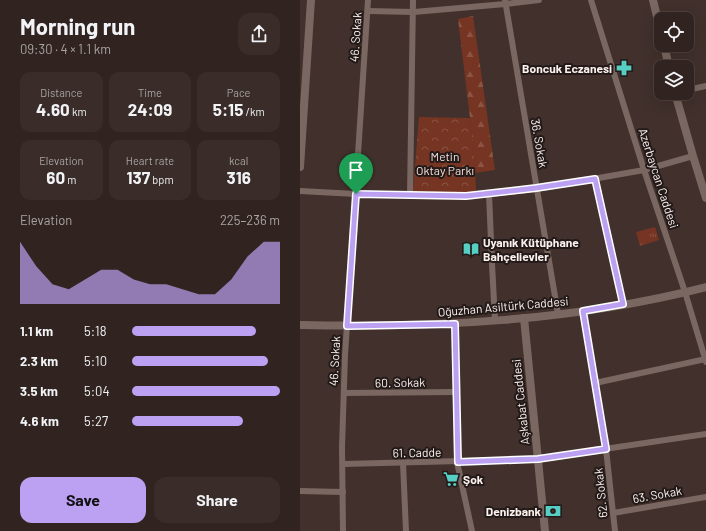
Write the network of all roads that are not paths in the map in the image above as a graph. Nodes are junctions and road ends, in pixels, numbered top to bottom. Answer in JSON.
{"nodes":[{"id":1,"x":311,"y":0,"type":"edge"},
{"id":2,"x":368,"y":0,"type":"edge"},
{"id":3,"x":413,"y":0,"type":"edge"},
{"id":4,"x":540,"y":0,"type":"edge"},
{"id":5,"x":591,"y":0,"type":"edge"},
{"id":6,"x":654,"y":0,"type":"edge"},
{"id":7,"x":505,"y":2,"type":"edge"},
{"id":8,"x":368,"y":11,"type":"junction"},
{"id":9,"x":414,"y":12,"type":"junction"},
{"id":10,"x":657,"y":12,"type":"edge"},
{"id":11,"x":706,"y":86,"type":"edge"},
{"id":12,"x":694,"y":89,"type":"edge"},
{"id":13,"x":677,"y":100,"type":"edge"},
{"id":14,"x":693,"y":156,"type":"junction"},
{"id":15,"x":300,"y":167,"type":"edge"},
{"id":16,"x":644,"y":170,"type":"junction"},
{"id":17,"x":595,"y":179,"type":"junction"},
{"id":18,"x":536,"y":188,"type":"junction"},
{"id":19,"x":300,"y":191,"type":"edge"},
{"id":20,"x":356,"y":194,"type":"junction"},
{"id":21,"x":490,"y":194,"type":"junction"},
{"id":22,"x":410,"y":195,"type":"junction"},
{"id":23,"x":706,"y":198,"type":"edge"},
{"id":24,"x":706,"y":287,"type":"edge"},
{"id":25,"x":685,"y":292,"type":"junction"},
{"id":26,"x":623,"y":304,"type":"junction"},
{"id":27,"x":583,"y":311,"type":"junction"},
{"id":28,"x":558,"y":314,"type":"junction"},
{"id":29,"x":524,"y":318,"type":"junction"},
{"id":30,"x":495,"y":320,"type":"junction"},
{"id":31,"x":455,"y":324,"type":"junction"},
{"id":32,"x":300,"y":325,"type":"edge"},
{"id":33,"x":347,"y":326,"type":"junction"},
{"id":34,"x":706,"y":360,"type":"edge"},
{"id":35,"x":595,"y":383,"type":"junction"},
{"id":36,"x":456,"y":392,"type":"junction"},
{"id":37,"x":344,"y":393,"type":"junction"},
{"id":38,"x":706,"y":434,"type":"edge"},
{"id":39,"x":606,"y":449,"type":"junction"},
{"id":40,"x":538,"y":459,"type":"junction"},
{"id":41,"x":458,"y":462,"type":"junction"},
{"id":42,"x":403,"y":463,"type":"junction"},
{"id":43,"x":343,"y":464,"type":"junction"},
{"id":44,"x":300,"y":491,"type":"edge"},
{"id":45,"x":343,"y":492,"type":"junction"},
{"id":46,"x":706,"y":497,"type":"edge"},
{"id":47,"x":613,"y":513,"type":"junction"},
{"id":48,"x":343,"y":531,"type":"edge"},
{"id":49,"x":406,"y":531,"type":"edge"},
{"id":50,"x":472,"y":531,"type":"edge"},
{"id":51,"x":545,"y":531,"type":"edge"},
{"id":52,"x":615,"y":531,"type":"edge"}],
"edges":[{"from":1,"to":15,"type":"main road"},
{"from":2,"to":8,"type":"street","name":"46. Sokak"},
{"from":3,"to":9,"type":"street"},
{"from":4,"to":7,"type":"street"},
{"from":5,"to":16,"type":"street","name":"Azerbaycan Caddesi"},
{"from":6,"to":10,"type":"main road"},
{"from":7,"to":9,"type":"street"},
{"from":7,"to":18,"type":"street","name":"36. Sokak"},
{"from":8,"to":9,"type":"street"},
{"from":8,"to":20,"type":"street","name":"46. Sokak"},
{"from":9,"to":22,"type":"street"},
{"from":11,"to":12,"type":"street"},
{"from":13,"to":14,"type":"main road"},
{"from":14,"to":16,"type":"street"},
{"from":14,"to":23,"type":"main road"},
{"from":16,"to":17,"type":"street"},
{"from":16,"to":25,"type":"street","name":"Azerbaycan Caddesi"},
{"from":17,"to":18,"type":"street"},
{"from":17,"to":26,"type":"street"},
{"from":18,"to":21,"type":"street"},
{"from":18,"to":28,"type":"street","name":"36. Sokak"},
{"from":19,"to":20,"type":"street"},
{"from":20,"to":22,"type":"street"},
{"from":20,"to":33,"type":"street","name":"46. Sokak"},
{"from":21,"to":22,"type":"street"},
{"from":21,"to":30,"type":"street"},
{"from":24,"to":25,"type":"main road","name":"Oğuzhan Asiltürk Caddesi"},
{"from":25,"to":26,"type":"main road","name":"Oğuzhan Asiltürk Caddesi"},
{"from":25,"to":34,"type":"street","name":"Azerbaycan Caddesi"},
{"from":26,"to":27,"type":"main road","name":"Oğuzhan Asiltürk Caddesi"},
{"from":27,"to":28,"type":"main road","name":"Oğuzhan Asiltürk Caddesi"},
{"from":27,"to":35,"type":"street","name":"62. Sokak"},
{"from":28,"to":29,"type":"main road","name":"Oğuzhan Asiltürk Caddesi"},
{"from":29,"to":30,"type":"main road","name":"Oğuzhan Asiltürk Caddesi"},
{"from":29,"to":40,"type":"main road","name":"Aşkabat Caddesi"},
{"from":30,"to":31,"type":"main road","name":"Oğuzhan Asiltürk Caddesi"},
{"from":31,"to":33,"type":"main road","name":"Oğuzhan Asiltürk Caddesi"},
{"from":31,"to":36,"type":"street"},
{"from":32,"to":33,"type":"main road","name":"Oğuzhan Asiltürk Caddesi"},
{"from":33,"to":37,"type":"street","name":"46. Sokak"},
{"from":34,"to":35,"type":"street"},
{"from":35,"to":39,"type":"street","name":"62. Sokak"},
{"from":36,"to":37,"type":"street","name":"60. Sokak"},
{"from":36,"to":41,"type":"street"},
{"from":37,"to":43,"type":"street","name":"46. Sokak"},
{"from":38,"to":39,"type":"street","name":"61. Cadde"},
{"from":39,"to":40,"type":"street","name":"61. Cadde"},
{"from":39,"to":47,"type":"street","name":"62. Sokak"},
{"from":40,"to":41,"type":"street","name":"61. Cadde"},
{"from":40,"to":51,"type":"main road","name":"Aşkabat Caddesi"},
{"from":41,"to":42,"type":"street","name":"61. Cadde"},
{"from":41,"to":50,"type":"street"},
{"from":42,"to":43,"type":"street","name":"61. Cadde"},
{"from":42,"to":49,"type":"street"},
{"from":43,"to":45,"type":"street","name":"46. Sokak"},
{"from":44,"to":45,"type":"street"},
{"from":45,"to":48,"type":"street","name":"46. Sokak"},
{"from":46,"to":47,"type":"street","name":"63. Sokak"},
{"from":47,"to":52,"type":"street","name":"62. Sokak"}]}
